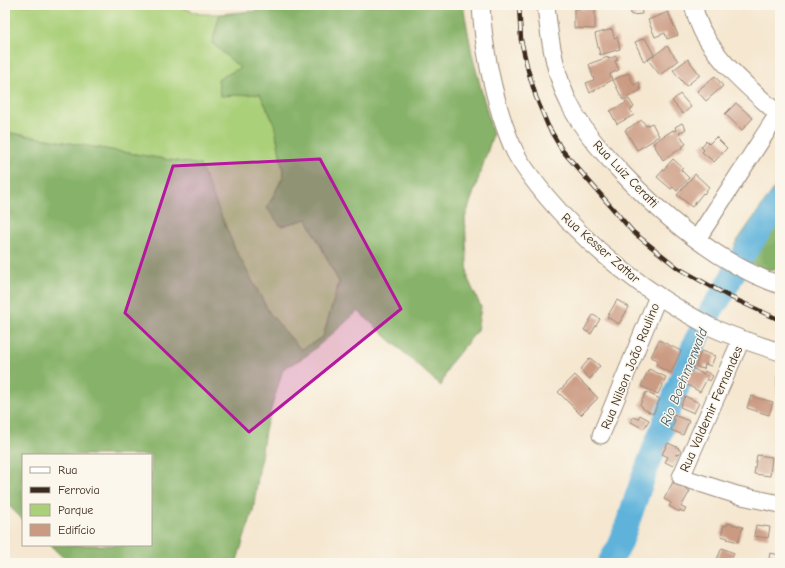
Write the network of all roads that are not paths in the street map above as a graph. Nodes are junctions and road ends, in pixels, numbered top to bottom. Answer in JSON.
{"nodes":[{"id":1,"x":480,"y":5,"type":"edge"},
{"id":2,"x":546,"y":5,"type":"edge"},
{"id":3,"x":692,"y":5,"type":"edge"},
{"id":4,"x":779,"y":112,"type":"edge"},
{"id":5,"x":697,"y":239,"type":"junction"},
{"id":6,"x":778,"y":280,"type":"edge"},
{"id":7,"x":658,"y":296,"type":"junction"},
{"id":8,"x":741,"y":340,"type":"junction"},
{"id":9,"x":780,"y":352,"type":"edge"},
{"id":10,"x":601,"y":435,"type":"dead end"},
{"id":11,"x":780,"y":504,"type":"edge"}],
"edges":[{"from":1,"to":7,"type":"street","name":"Rua Kesser Zattar"},
{"from":2,"to":5,"type":"street","name":"Rua Luiz Ceratti"},
{"from":3,"to":4,"type":"street"},
{"from":4,"to":5,"type":"street"},
{"from":5,"to":6,"type":"street","name":"Rua Luiz Ceratti"},
{"from":7,"to":8,"type":"street","name":"Rua Kesser Zattar"},
{"from":7,"to":10,"type":"street","name":"Rua Nilson João Raulino"},
{"from":8,"to":9,"type":"street","name":"Rua Kesser Zattar"},
{"from":8,"to":11,"type":"street","name":"Rua Valdemir Fernandes"}]}
